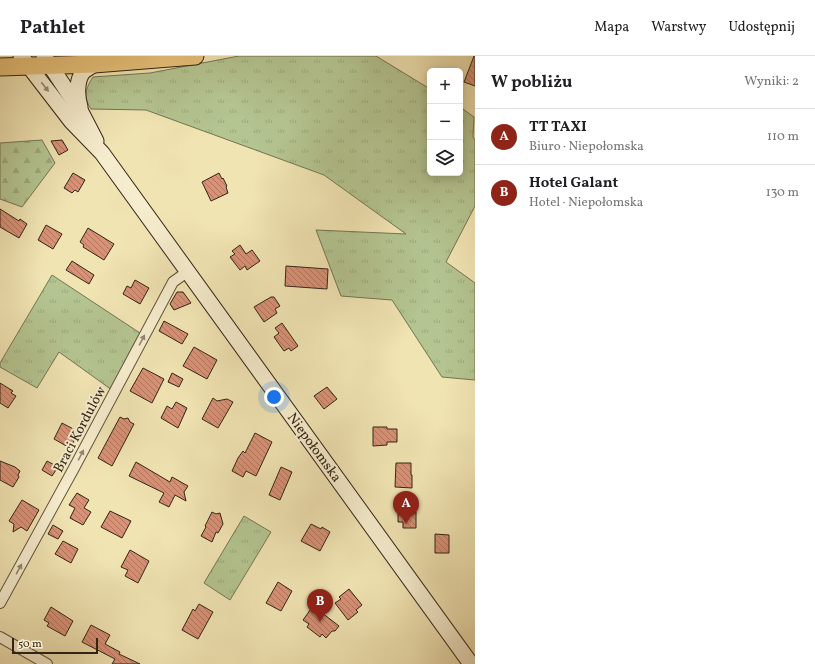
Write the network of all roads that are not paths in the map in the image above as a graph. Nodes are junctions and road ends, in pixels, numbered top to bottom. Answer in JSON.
{"nodes":[{"id":1,"x":195,"y":56,"type":"edge"},
{"id":2,"x":26,"y":61,"type":"edge"},
{"id":3,"x":48,"y":61,"type":"edge"},
{"id":4,"x":94,"y":64,"type":"junction"},
{"id":5,"x":0,"y":67,"type":"edge"},
{"id":6,"x":81,"y":112,"type":"junction"},
{"id":7,"x":102,"y":153,"type":"junction"},
{"id":8,"x":187,"y":272,"type":"junction"},
{"id":9,"x":0,"y":603,"type":"edge"},
{"id":10,"x":0,"y":637,"type":"edge"},
{"id":11,"x":47,"y":664,"type":"edge"},
{"id":12,"x":471,"y":664,"type":"edge"}],
"edges":[{"from":1,"to":4,"type":"main road"},
{"from":2,"to":3,"type":"main road"},
{"from":2,"to":5,"type":"main road"},
{"from":2,"to":7,"type":"main road","name":"Niepołomska","one_way":true},
{"from":3,"to":4,"type":"main road"},
{"from":3,"to":6,"type":"main road","name":"Niepołomska"},
{"from":4,"to":6,"type":"main road"},
{"from":6,"to":7,"type":"main road","name":"Niepołomska"},
{"from":7,"to":8,"type":"main road","name":"Niepołomska"},
{"from":9,"to":8,"type":"street","name":"Braci Kordulów","one_way":true},
{"from":8,"to":12,"type":"main road","name":"Niepołomska"},
{"from":10,"to":11,"type":"street"}]}
